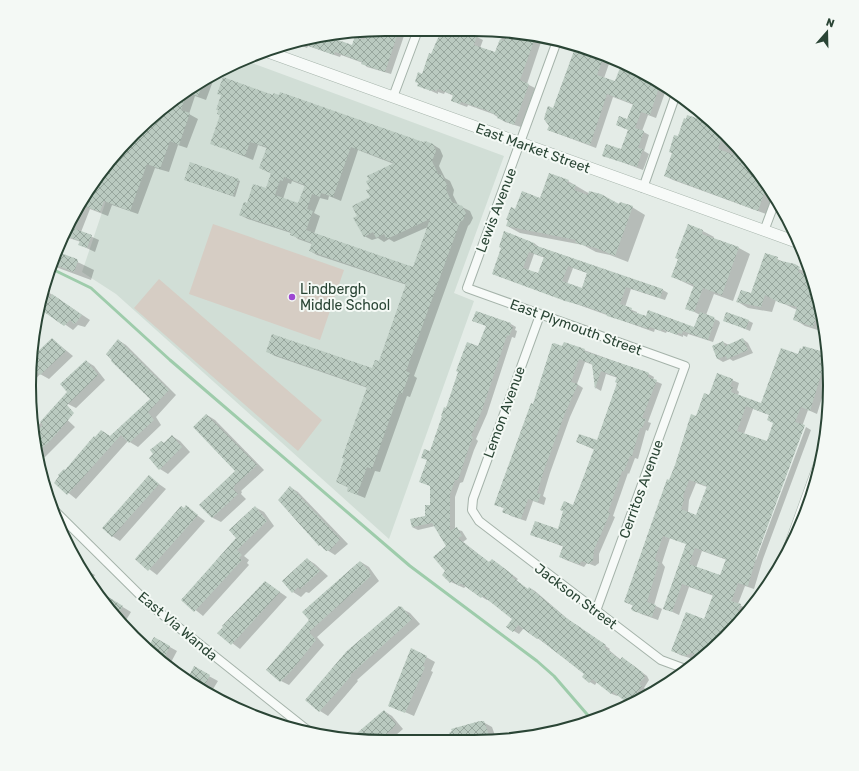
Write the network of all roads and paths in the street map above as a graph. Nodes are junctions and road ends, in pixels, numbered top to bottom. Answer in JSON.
{"nodes":[{"id":1,"x":416,"y":36,"type":"edge"},
{"id":2,"x":555,"y":46,"type":"edge"},
{"id":3,"x":275,"y":54,"type":"edge"},
{"id":4,"x":393,"y":97,"type":"junction"},
{"id":5,"x":674,"y":99,"type":"edge"},
{"id":6,"x":521,"y":144,"type":"junction"},
{"id":7,"x":643,"y":188,"type":"junction"},
{"id":8,"x":773,"y":206,"type":"edge"},
{"id":9,"x":764,"y":231,"type":"junction"},
{"id":10,"x":791,"y":240,"type":"edge"},
{"id":11,"x":467,"y":288,"type":"joint"},
{"id":12,"x":540,"y":315,"type":"junction"},
{"id":13,"x":685,"y":366,"type":"joint"},
{"id":14,"x":472,"y":510,"type":"joint"},
{"id":15,"x":64,"y":520,"type":"edge"},
{"id":16,"x":596,"y":611,"type":"junction"},
{"id":17,"x":680,"y":667,"type":"edge"},
{"id":18,"x":300,"y":724,"type":"edge"}],
"edges":[{"from":1,"to":4,"type":"street"},
{"from":2,"to":6,"type":"street","name":"Lewis Avenue"},
{"from":3,"to":4,"type":"street","name":"East Market Street"},
{"from":4,"to":6,"type":"street","name":"East Market Street"},
{"from":5,"to":7,"type":"street"},
{"from":6,"to":7,"type":"street","name":"East Market Street"},
{"from":6,"to":11,"type":"street","name":"Lewis Avenue"},
{"from":7,"to":9,"type":"street","name":"East Market Street"},
{"from":8,"to":9,"type":"street"},
{"from":9,"to":10,"type":"street","name":"East Market Street"},
{"from":11,"to":12,"type":"street","name":"East Plymouth Street"},
{"from":12,"to":13,"type":"street","name":"East Plymouth Street"},
{"from":12,"to":14,"type":"street","name":"Lemon Avenue"},
{"from":13,"to":16,"type":"street","name":"Cerritos Avenue"},
{"from":14,"to":16,"type":"street","name":"Jackson Street"},
{"from":15,"to":18,"type":"street","name":"East Via Wanda"},
{"from":16,"to":17,"type":"street","name":"Jackson Street"}]}
